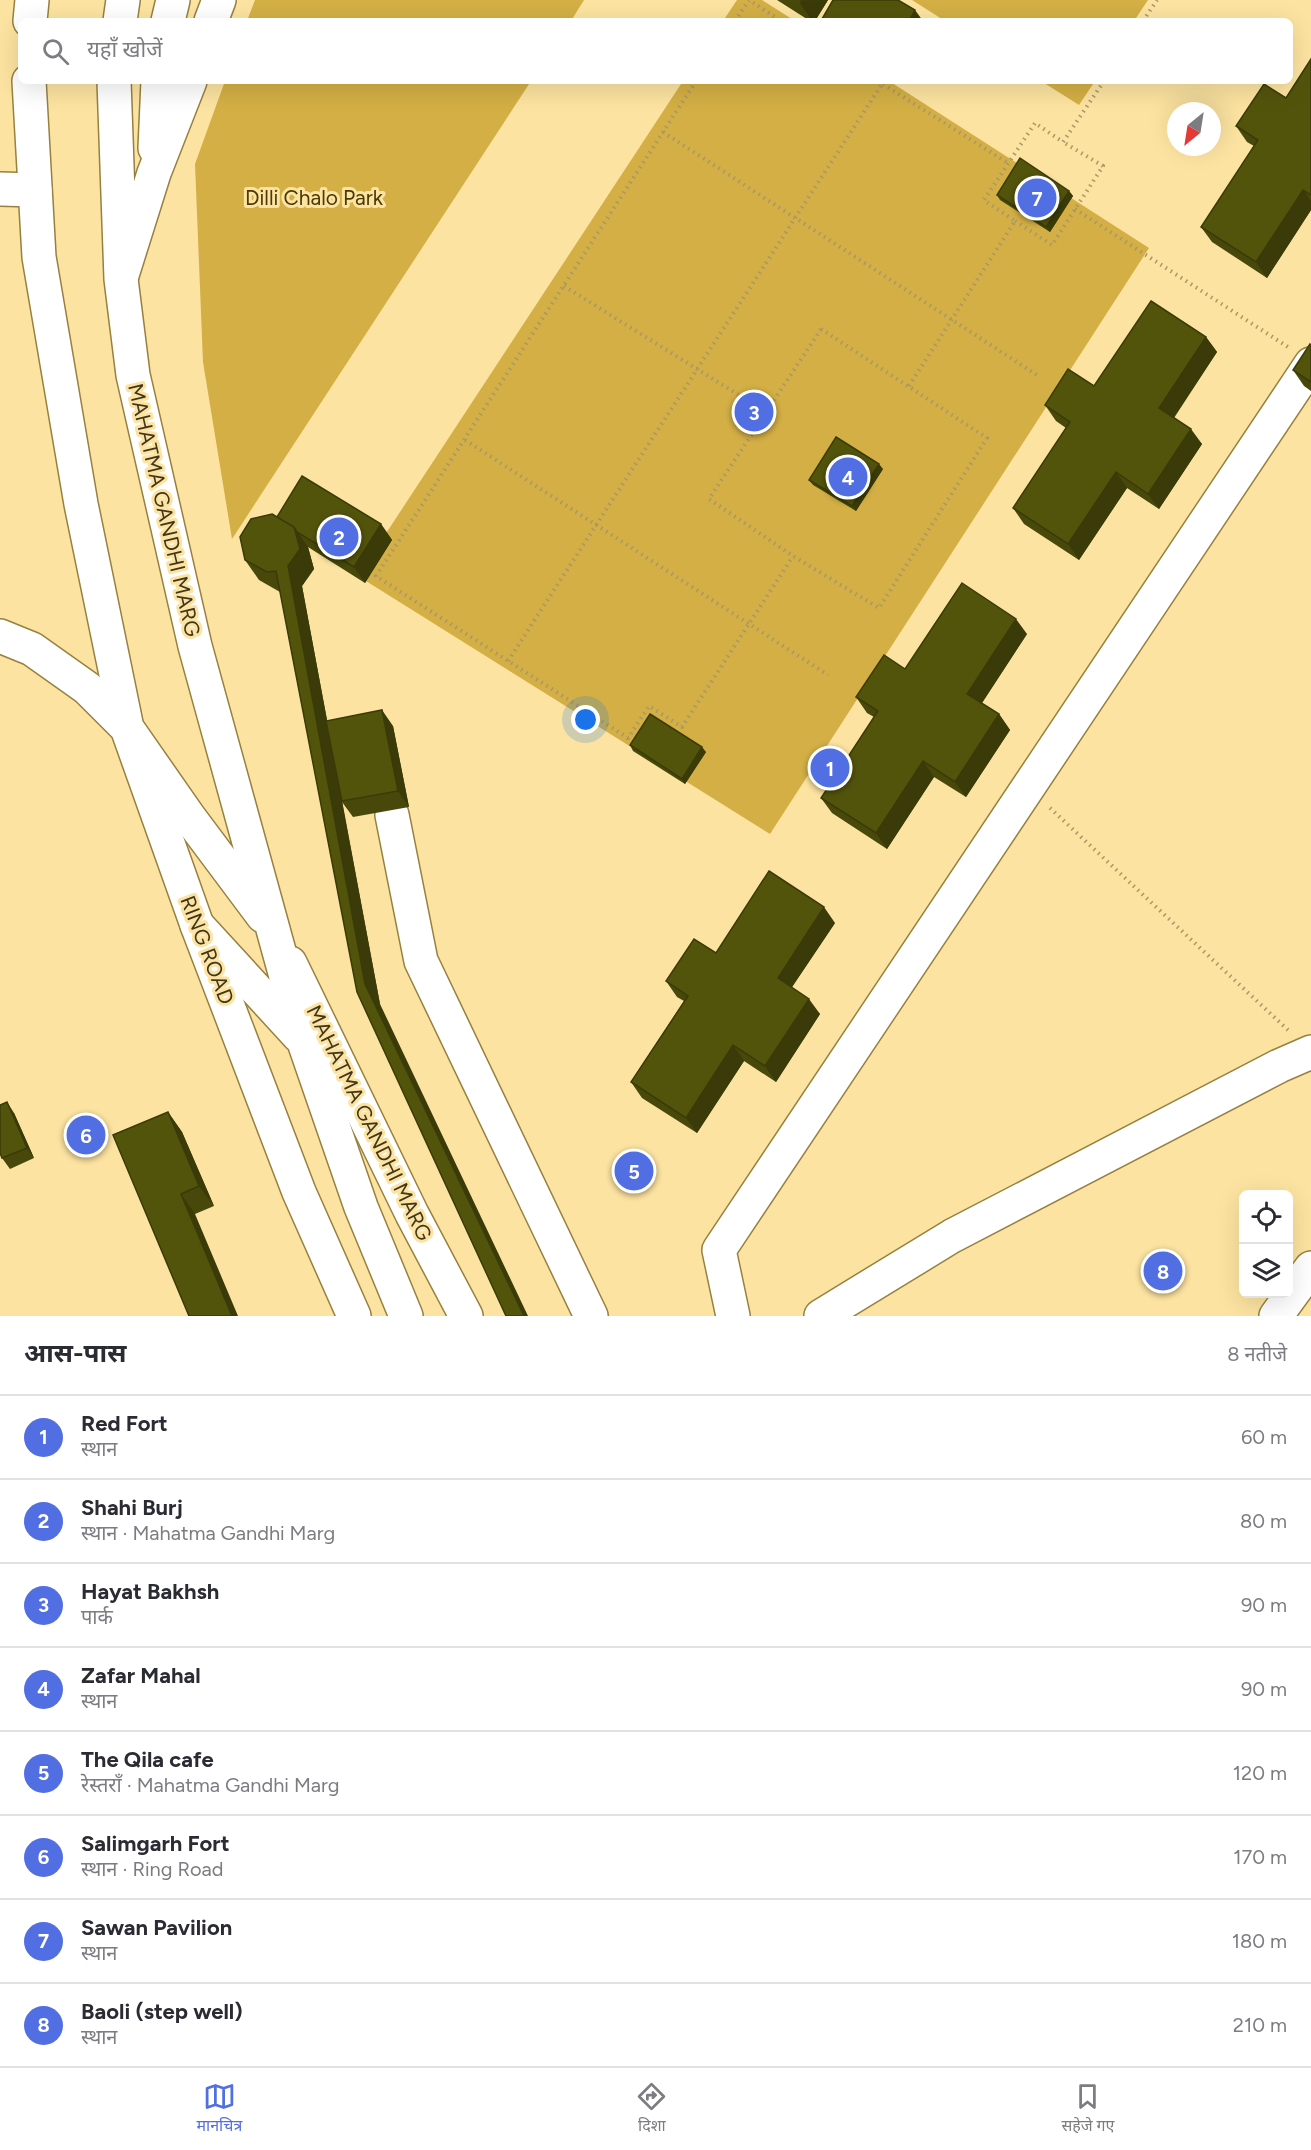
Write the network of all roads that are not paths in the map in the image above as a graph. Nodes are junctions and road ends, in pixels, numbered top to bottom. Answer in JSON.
{"nodes":[{"id":1,"x":32,"y":0,"type":"edge"},
{"id":2,"x":123,"y":0,"type":"edge"},
{"id":3,"x":173,"y":0,"type":"edge"},
{"id":4,"x":219,"y":0,"type":"edge"},
{"id":5,"x":30,"y":18,"type":"edge"},
{"id":6,"x":120,"y":18,"type":"edge"},
{"id":7,"x":169,"y":18,"type":"edge"},
{"id":8,"x":213,"y":18,"type":"edge"},
{"id":9,"x":29,"y":84,"type":"edge"},
{"id":10,"x":114,"y":84,"type":"edge"},
{"id":11,"x":158,"y":84,"type":"edge"},
{"id":12,"x":189,"y":84,"type":"edge"},
{"id":13,"x":154,"y":173,"type":"junction"},
{"id":14,"x":0,"y":189,"type":"edge"},
{"id":15,"x":35,"y":190,"type":"junction"},
{"id":16,"x":121,"y":279,"type":"junction"},
{"id":17,"x":1301,"y":357,"type":"edge"},
{"id":18,"x":0,"y":636,"type":"edge"},
{"id":19,"x":127,"y":728,"type":"junction"},
{"id":20,"x":392,"y":814,"type":"dead end"},
{"id":21,"x":197,"y":925,"type":"junction"},
{"id":22,"x":273,"y":929,"type":"junction"},
{"id":23,"x":304,"y":1042,"type":"junction"},
{"id":24,"x":1311,"y":1052,"type":"edge"},
{"id":25,"x":1311,"y":1268,"type":"edge"},
{"id":26,"x":354,"y":1316,"type":"edge"},
{"id":27,"x":406,"y":1316,"type":"edge"},
{"id":28,"x":466,"y":1316,"type":"edge"},
{"id":29,"x":591,"y":1316,"type":"edge"},
{"id":30,"x":733,"y":1316,"type":"edge"},
{"id":31,"x":821,"y":1316,"type":"edge"},
{"id":32,"x":1276,"y":1316,"type":"edge"}],
"edges":[{"from":1,"to":5,"type":"main road"},
{"from":2,"to":6,"type":"main road"},
{"from":3,"to":7,"type":"main road"},
{"from":4,"to":8,"type":"main road"},
{"from":9,"to":15,"type":"main road"},
{"from":10,"to":16,"type":"main road","name":"MAHATMA GANDHI MARG"},
{"from":11,"to":13,"type":"main road"},
{"from":12,"to":13,"type":"main road"},
{"from":13,"to":16,"type":"main road"},
{"from":14,"to":15,"type":"main road"},
{"from":15,"to":19,"type":"main road"},
{"from":16,"to":22,"type":"main road","name":"MAHATMA GANDHI MARG"},
{"from":17,"to":30,"type":"main road"},
{"from":18,"to":19,"type":"main road","name":"RING ROAD"},
{"from":19,"to":21,"type":"main road","name":"RING ROAD"},
{"from":19,"to":22,"type":"main road"},
{"from":20,"to":29,"type":"main road"},
{"from":21,"to":23,"type":"main road"},
{"from":21,"to":26,"type":"main road","name":"RING ROAD"},
{"from":22,"to":23,"type":"main road","name":"MAHATMA GANDHI MARG"},
{"from":22,"to":28,"type":"main road","name":"MAHATMA GANDHI MARG"},
{"from":23,"to":27,"type":"main road","name":"MAHATMA GANDHI MARG"},
{"from":24,"to":31,"type":"main road"},
{"from":25,"to":32,"type":"main road"}]}
